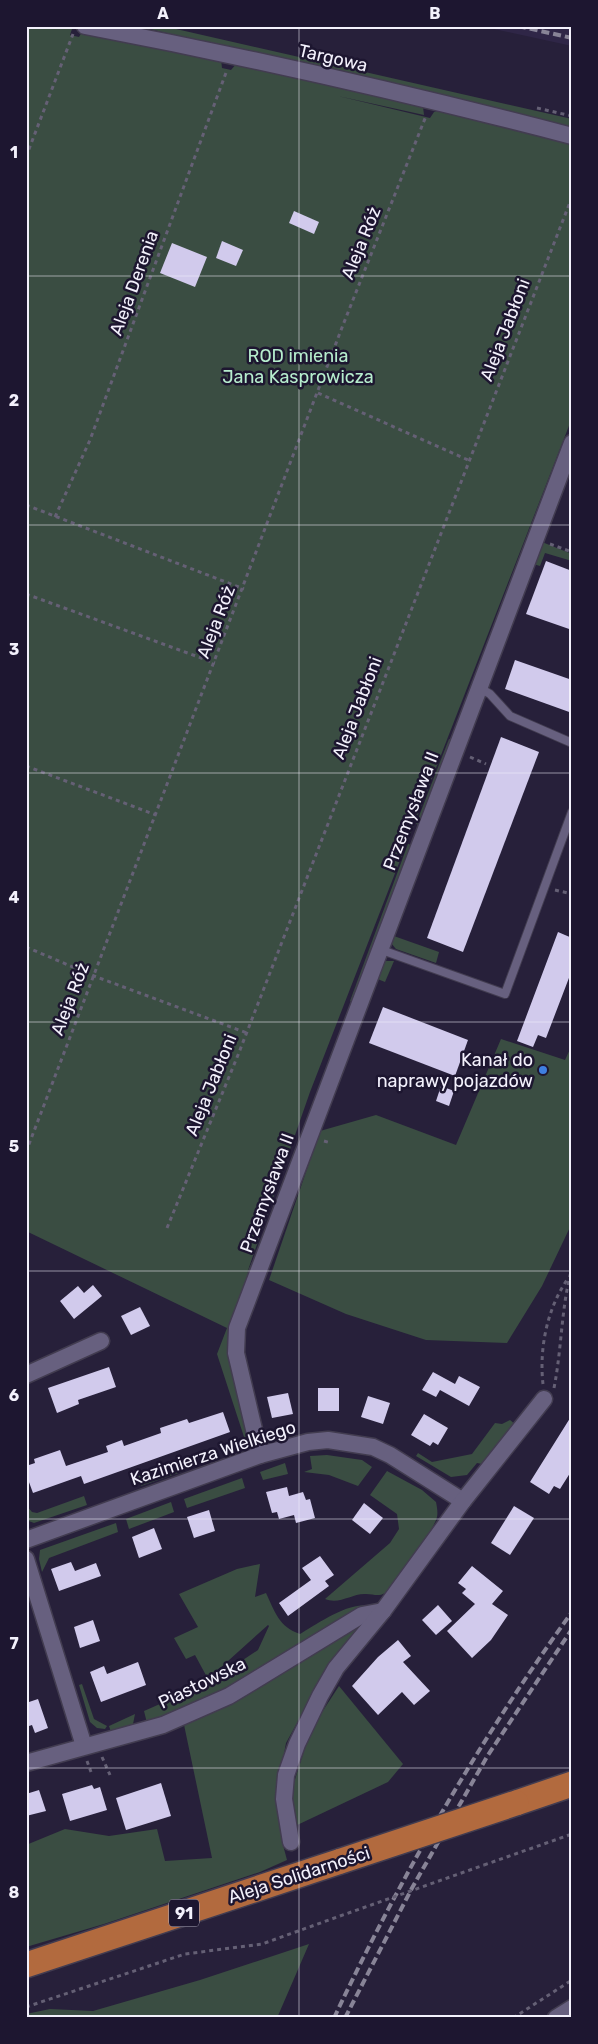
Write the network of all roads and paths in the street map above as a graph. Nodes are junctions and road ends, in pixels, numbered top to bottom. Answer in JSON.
{"nodes":[{"id":1,"x":76,"y":26,"type":"edge"},
{"id":2,"x":84,"y":26,"type":"edge"},
{"id":3,"x":232,"y":55,"type":"junction"},
{"id":4,"x":430,"y":101,"type":"junction"},
{"id":5,"x":561,"y":114,"type":"dead end"},
{"id":6,"x":572,"y":116,"type":"edge"},
{"id":7,"x":572,"y":136,"type":"edge"},
{"id":8,"x":26,"y":157,"type":"edge"},
{"id":9,"x":572,"y":196,"type":"edge"},
{"id":10,"x":318,"y":393,"type":"junction"},
{"id":11,"x":572,"y":444,"type":"edge"},
{"id":12,"x":468,"y":460,"type":"junction"},
{"id":13,"x":26,"y":505,"type":"edge"},
{"id":14,"x":56,"y":517,"type":"junction"},
{"id":15,"x":537,"y":536,"type":"junction"},
{"id":16,"x":572,"y":552,"type":"edge"},
{"id":17,"x":244,"y":589,"type":"junction"},
{"id":18,"x":26,"y":594,"type":"edge"},
{"id":19,"x":215,"y":663,"type":"junction"},
{"id":20,"x":480,"y":688,"type":"junction"},
{"id":21,"x":572,"y":743,"type":"edge"},
{"id":22,"x":26,"y":766,"type":"edge"},
{"id":23,"x":572,"y":812,"type":"edge"},
{"id":24,"x":156,"y":815,"type":"junction"},
{"id":25,"x":544,"y":887,"type":"junction"},
{"id":26,"x":572,"y":894,"type":"edge"},
{"id":27,"x":26,"y":947,"type":"edge"},
{"id":28,"x":379,"y":949,"type":"junction"},
{"id":29,"x":94,"y":976,"type":"junction"},
{"id":30,"x":247,"y":1033,"type":"junction"},
{"id":31,"x":28,"y":1138,"type":"edge"},
{"id":32,"x":26,"y":1152,"type":"edge"},
{"id":33,"x":167,"y":1228,"type":"dead end"},
{"id":34,"x":572,"y":1268,"type":"edge"},
{"id":35,"x":569,"y":1278,"type":"junction"},
{"id":36,"x":100,"y":1341,"type":"dead end"},
{"id":37,"x":26,"y":1375,"type":"edge"},
{"id":38,"x":544,"y":1399,"type":"junction"},
{"id":39,"x":260,"y":1455,"type":"junction"},
{"id":40,"x":462,"y":1501,"type":"junction"},
{"id":41,"x":26,"y":1540,"type":"edge"},
{"id":42,"x":26,"y":1560,"type":"edge"},
{"id":43,"x":382,"y":1611,"type":"junction"},
{"id":44,"x":84,"y":1746,"type":"junction"},
{"id":45,"x":100,"y":1752,"type":"dead end"},
{"id":46,"x":26,"y":1763,"type":"edge"},
{"id":47,"x":110,"y":1775,"type":"dead end"},
{"id":48,"x":572,"y":1784,"type":"edge"},
{"id":49,"x":572,"y":1834,"type":"edge"},
{"id":50,"x":291,"y":1842,"type":"dead end"},
{"id":51,"x":26,"y":1964,"type":"edge"},
{"id":52,"x":572,"y":1980,"type":"edge"},
{"id":53,"x":26,"y":2007,"type":"edge"},
{"id":54,"x":572,"y":2008,"type":"edge"},
{"id":55,"x":513,"y":2018,"type":"edge"},
{"id":56,"x":556,"y":2018,"type":"edge"}],
"edges":[{"from":1,"to":8,"type":"path"},
{"from":2,"to":3,"type":"street","name":"Targowa"},
{"from":3,"to":4,"type":"street","name":"Targowa"},
{"from":3,"to":14,"type":"path","name":"Aleja Derenia"},
{"from":4,"to":7,"type":"street","name":"Targowa"},
{"from":4,"to":10,"type":"path","name":"Aleja Róż"},
{"from":5,"to":6,"type":"path"},
{"from":9,"to":12,"type":"path","name":"Aleja Jabłoni"},
{"from":10,"to":12,"type":"path"},
{"from":10,"to":17,"type":"path","name":"Aleja Róż"},
{"from":11,"to":15,"type":"street","name":"Przemysława II"},
{"from":12,"to":30,"type":"path","name":"Aleja Jabłoni"},
{"from":13,"to":14,"type":"path"},
{"from":14,"to":17,"type":"path"},
{"from":15,"to":16,"type":"path"},
{"from":15,"to":20,"type":"street","name":"Przemysława II"},
{"from":17,"to":19,"type":"path","name":"Aleja Róż"},
{"from":18,"to":19,"type":"path"},
{"from":19,"to":24,"type":"path","name":"Aleja Róż"},
{"from":20,"to":21,"type":"lane"},
{"from":20,"to":28,"type":"street","name":"Przemysława II"},
{"from":22,"to":24,"type":"path"},
{"from":23,"to":25,"type":"lane"},
{"from":24,"to":29,"type":"path","name":"Aleja Róż"},
{"from":25,"to":26,"type":"path"},
{"from":25,"to":28,"type":"lane"},
{"from":27,"to":29,"type":"path"},
{"from":28,"to":39,"type":"street","name":"Przemysława II"},
{"from":29,"to":30,"type":"path"},
{"from":29,"to":31,"type":"path","name":"Aleja Róż"},
{"from":30,"to":33,"type":"path","name":"Aleja Jabłoni"},
{"from":31,"to":32,"type":"path","name":"Aleja Róż"},
{"from":34,"to":35,"type":"path"},
{"from":35,"to":38,"type":"path"},
{"from":35,"to":38,"type":"path"},
{"from":36,"to":37,"type":"street"},
{"from":38,"to":40,"type":"street"},
{"from":39,"to":40,"type":"street","name":"Kazimierza Wielkiego"},
{"from":39,"to":41,"type":"street","name":"Kazimierza Wielkiego"},
{"from":40,"to":43,"type":"street"},
{"from":42,"to":44,"type":"street"},
{"from":43,"to":44,"type":"street","name":"Piastowska"},
{"from":43,"to":50,"type":"street"},
{"from":44,"to":46,"type":"street","name":"Piastowska"},
{"from":45,"to":47,"type":"path"},
{"from":48,"to":51,"type":"main road","name":"Aleja Solidarności","number":"91","bridge":true},
{"from":49,"to":53,"type":"path","bridge":true},
{"from":52,"to":55,"type":"path"},
{"from":54,"to":56,"type":"street"}]}
